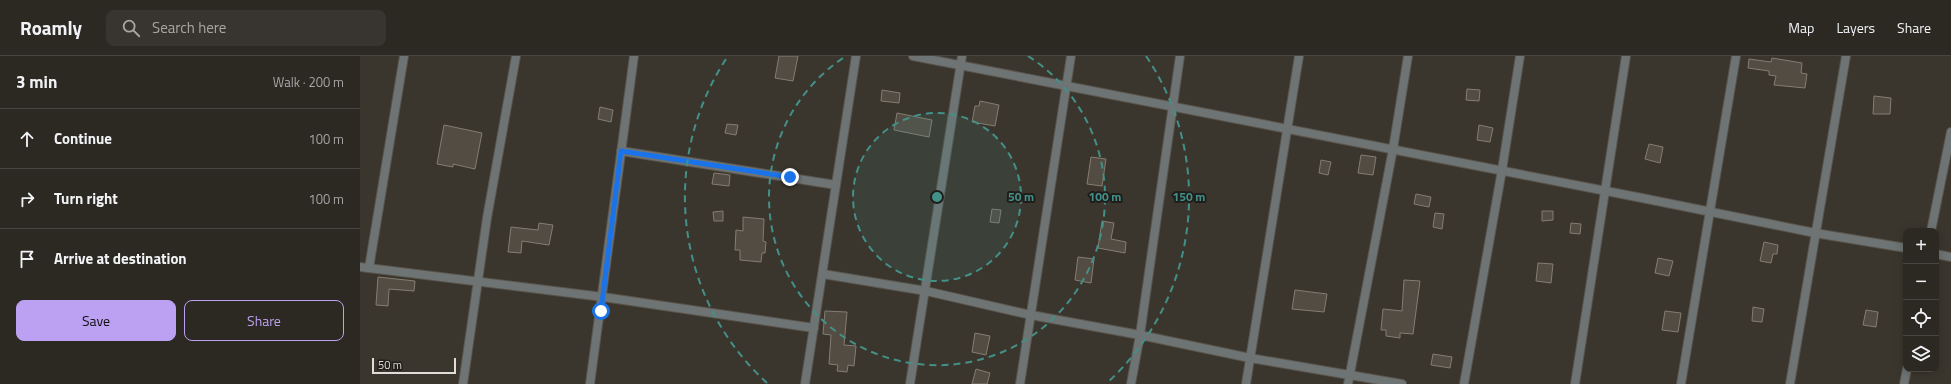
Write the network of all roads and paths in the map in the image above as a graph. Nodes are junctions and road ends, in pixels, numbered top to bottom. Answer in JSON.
{"nodes":[{"id":1,"x":404,"y":56,"type":"edge"},
{"id":2,"x":516,"y":56,"type":"edge"},
{"id":3,"x":634,"y":56,"type":"edge"},
{"id":4,"x":856,"y":56,"type":"edge"},
{"id":5,"x":913,"y":56,"type":"edge"},
{"id":6,"x":962,"y":56,"type":"edge"},
{"id":7,"x":1071,"y":56,"type":"edge"},
{"id":8,"x":1180,"y":56,"type":"edge"},
{"id":9,"x":1299,"y":56,"type":"edge"},
{"id":10,"x":1408,"y":56,"type":"edge"},
{"id":11,"x":1520,"y":56,"type":"edge"},
{"id":12,"x":1626,"y":56,"type":"edge"},
{"id":13,"x":1736,"y":56,"type":"edge"},
{"id":14,"x":1846,"y":56,"type":"edge"},
{"id":15,"x":961,"y":66,"type":"junction"},
{"id":16,"x":1067,"y":85,"type":"junction"},
{"id":17,"x":1172,"y":106,"type":"junction"},
{"id":18,"x":1287,"y":128,"type":"junction"},
{"id":19,"x":1951,"y":132,"type":"edge"},
{"id":20,"x":1393,"y":149,"type":"junction"},
{"id":21,"x":621,"y":151,"type":"junction"},
{"id":22,"x":1502,"y":170,"type":"junction"},
{"id":23,"x":836,"y":185,"type":"junction"},
{"id":24,"x":1605,"y":190,"type":"junction"},
{"id":25,"x":1709,"y":212,"type":"junction"},
{"id":26,"x":1932,"y":228,"type":"edge"},
{"id":27,"x":1815,"y":233,"type":"junction"},
{"id":28,"x":1903,"y":248,"type":"edge"},
{"id":29,"x":1939,"y":255,"type":"edge"},
{"id":30,"x":1951,"y":257,"type":"edge"},
{"id":31,"x":360,"y":268,"type":"edge"},
{"id":32,"x":369,"y":268,"type":"junction"},
{"id":33,"x":823,"y":274,"type":"junction"},
{"id":34,"x":478,"y":281,"type":"junction"},
{"id":35,"x":926,"y":292,"type":"junction"},
{"id":36,"x":603,"y":297,"type":"junction"},
{"id":37,"x":1031,"y":315,"type":"junction"},
{"id":38,"x":814,"y":328,"type":"junction"},
{"id":39,"x":1140,"y":335,"type":"junction"},
{"id":40,"x":1250,"y":358,"type":"junction"},
{"id":41,"x":1906,"y":372,"type":"edge"},
{"id":42,"x":1349,"y":375,"type":"junction"},
{"id":43,"x":463,"y":384,"type":"edge"},
{"id":44,"x":590,"y":384,"type":"edge"},
{"id":45,"x":805,"y":384,"type":"edge"},
{"id":46,"x":910,"y":384,"type":"edge"},
{"id":47,"x":1020,"y":384,"type":"edge"},
{"id":48,"x":1131,"y":384,"type":"edge"},
{"id":49,"x":1246,"y":384,"type":"edge"},
{"id":50,"x":1348,"y":384,"type":"edge"},
{"id":51,"x":1402,"y":384,"type":"edge"},
{"id":52,"x":1464,"y":384,"type":"edge"},
{"id":53,"x":1575,"y":384,"type":"edge"},
{"id":54,"x":1681,"y":384,"type":"edge"},
{"id":55,"x":1790,"y":384,"type":"edge"},
{"id":56,"x":1904,"y":384,"type":"edge"}],
"edges":[{"from":1,"to":32,"type":"street"},
{"from":2,"to":34,"type":"street"},
{"from":3,"to":21,"type":"street"},
{"from":4,"to":23,"type":"street"},
{"from":5,"to":15,"type":"street"},
{"from":6,"to":15,"type":"street"},
{"from":7,"to":16,"type":"street"},
{"from":8,"to":17,"type":"street"},
{"from":9,"to":18,"type":"street"},
{"from":10,"to":20,"type":"street"},
{"from":11,"to":22,"type":"street"},
{"from":12,"to":24,"type":"street"},
{"from":13,"to":25,"type":"street"},
{"from":14,"to":27,"type":"street"},
{"from":15,"to":16,"type":"street"},
{"from":15,"to":35,"type":"street"},
{"from":16,"to":17,"type":"street"},
{"from":16,"to":37,"type":"street"},
{"from":17,"to":18,"type":"street"},
{"from":17,"to":39,"type":"street"},
{"from":18,"to":20,"type":"street"},
{"from":18,"to":40,"type":"street"},
{"from":19,"to":26,"type":"street"},
{"from":20,"to":22,"type":"street"},
{"from":20,"to":42,"type":"street"},
{"from":21,"to":23,"type":"street"},
{"from":21,"to":36,"type":"street"},
{"from":22,"to":24,"type":"street"},
{"from":22,"to":52,"type":"street"},
{"from":23,"to":33,"type":"street"},
{"from":24,"to":25,"type":"street"},
{"from":24,"to":53,"type":"street"},
{"from":25,"to":27,"type":"street"},
{"from":25,"to":54,"type":"street"},
{"from":27,"to":28,"type":"street"},
{"from":27,"to":55,"type":"street"},
{"from":29,"to":30,"type":"street"},
{"from":31,"to":32,"type":"street"},
{"from":32,"to":34,"type":"street"},
{"from":33,"to":35,"type":"street"},
{"from":33,"to":38,"type":"street"},
{"from":34,"to":36,"type":"street"},
{"from":34,"to":43,"type":"street"},
{"from":35,"to":37,"type":"street"},
{"from":35,"to":46,"type":"street"},
{"from":36,"to":38,"type":"street"},
{"from":36,"to":44,"type":"street"},
{"from":37,"to":39,"type":"street"},
{"from":37,"to":47,"type":"street"},
{"from":38,"to":45,"type":"street"},
{"from":39,"to":40,"type":"street"},
{"from":39,"to":48,"type":"street"},
{"from":40,"to":42,"type":"street"},
{"from":40,"to":49,"type":"street"},
{"from":41,"to":56,"type":"street"},
{"from":42,"to":50,"type":"street"},
{"from":42,"to":51,"type":"street"}]}
